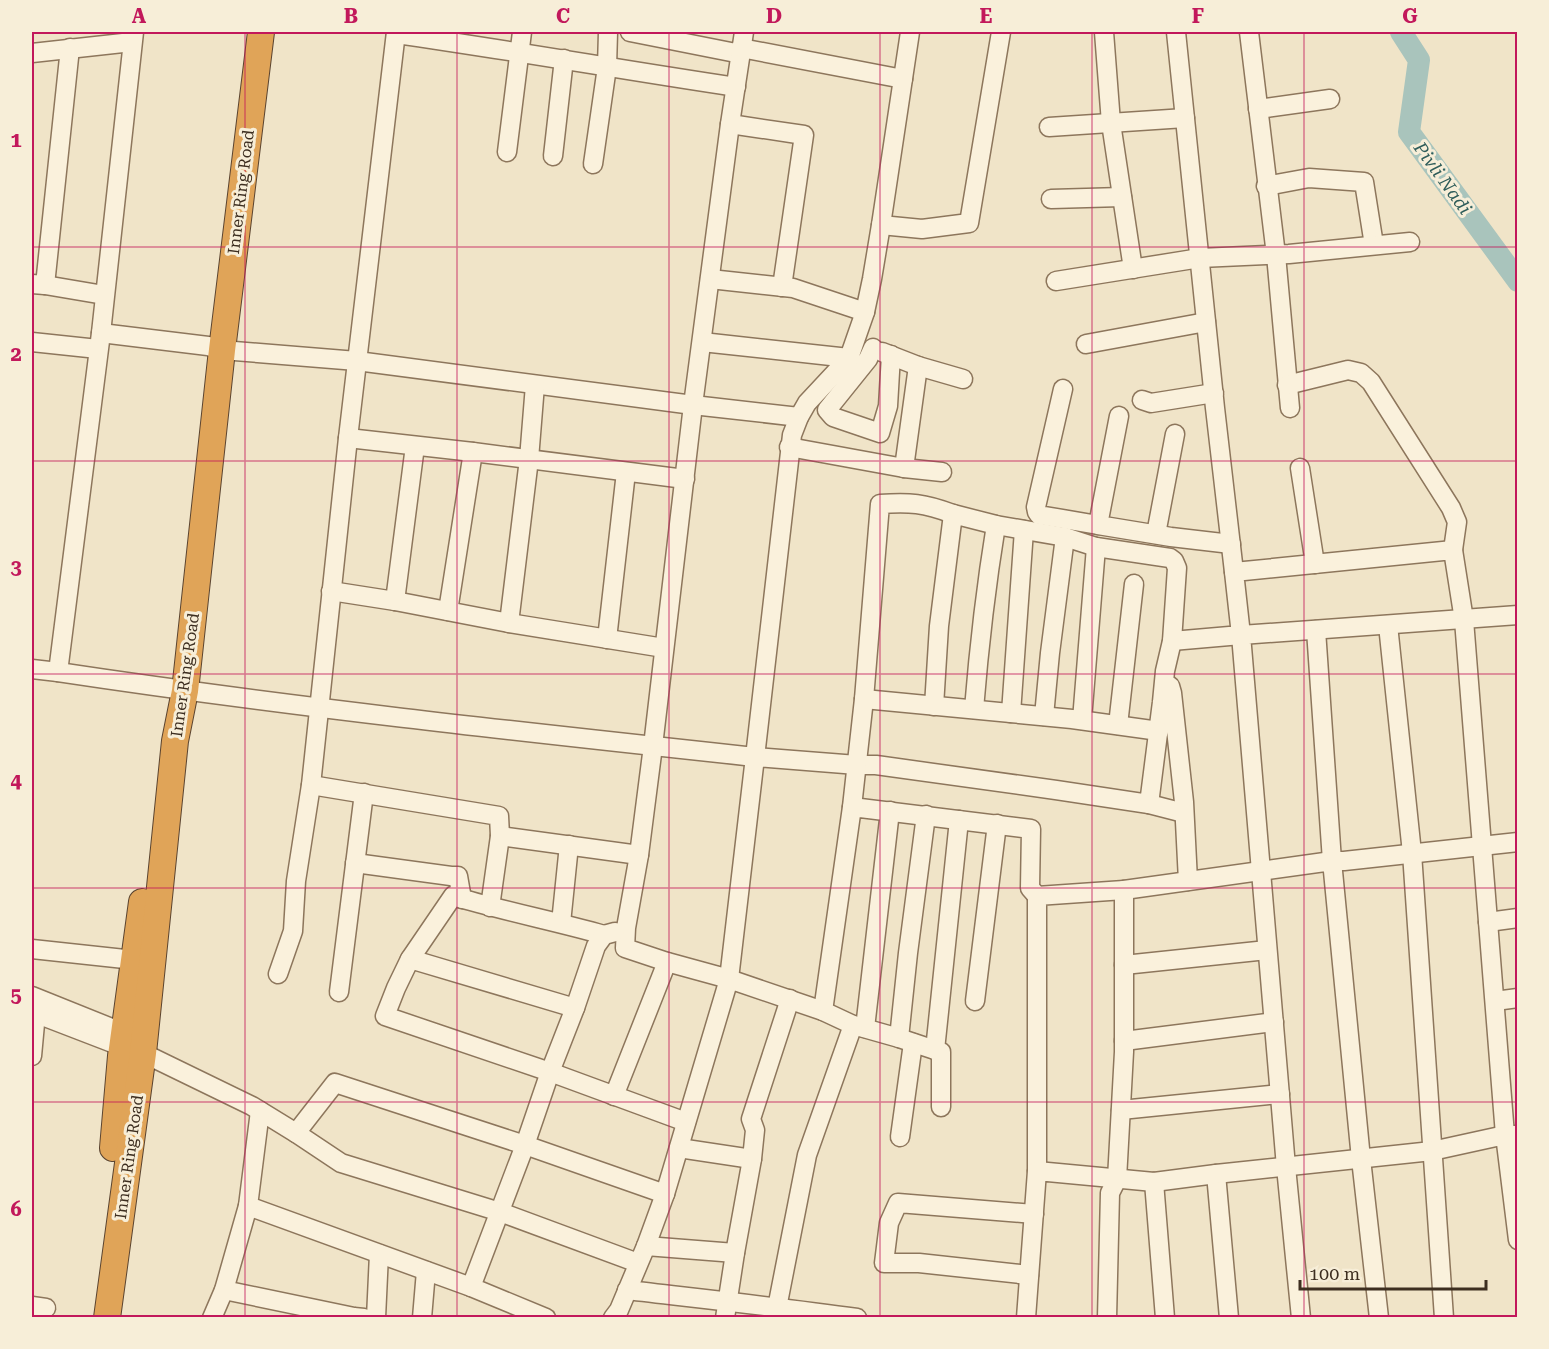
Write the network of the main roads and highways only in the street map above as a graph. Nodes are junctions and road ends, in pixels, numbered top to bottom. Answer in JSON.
{"nodes":[{"id":1,"x":245,"y":32,"type":"edge"},
{"id":2,"x":261,"y":32,"type":"edge"},
{"id":3,"x":215,"y":348,"type":"junction"},
{"id":4,"x":177,"y":690,"type":"junction"},
{"id":5,"x":130,"y":1044,"type":"junction"},
{"id":6,"x":95,"y":1317,"type":"edge"},
{"id":7,"x":107,"y":1317,"type":"edge"}],
"edges":[{"from":1,"to":3,"type":"highway","name":"Inner Ring Road"},
{"from":2,"to":3,"type":"highway","name":"Inner Ring Road"},
{"from":3,"to":4,"type":"highway","name":"Inner Ring Road"},
{"from":4,"to":5,"type":"highway","name":"Inner Ring Road"},
{"from":4,"to":5,"type":"highway","name":"Inner Ring Road"},
{"from":5,"to":6,"type":"highway","name":"Inner Ring Road"},
{"from":5,"to":7,"type":"highway","name":"Inner Ring Road"}]}
